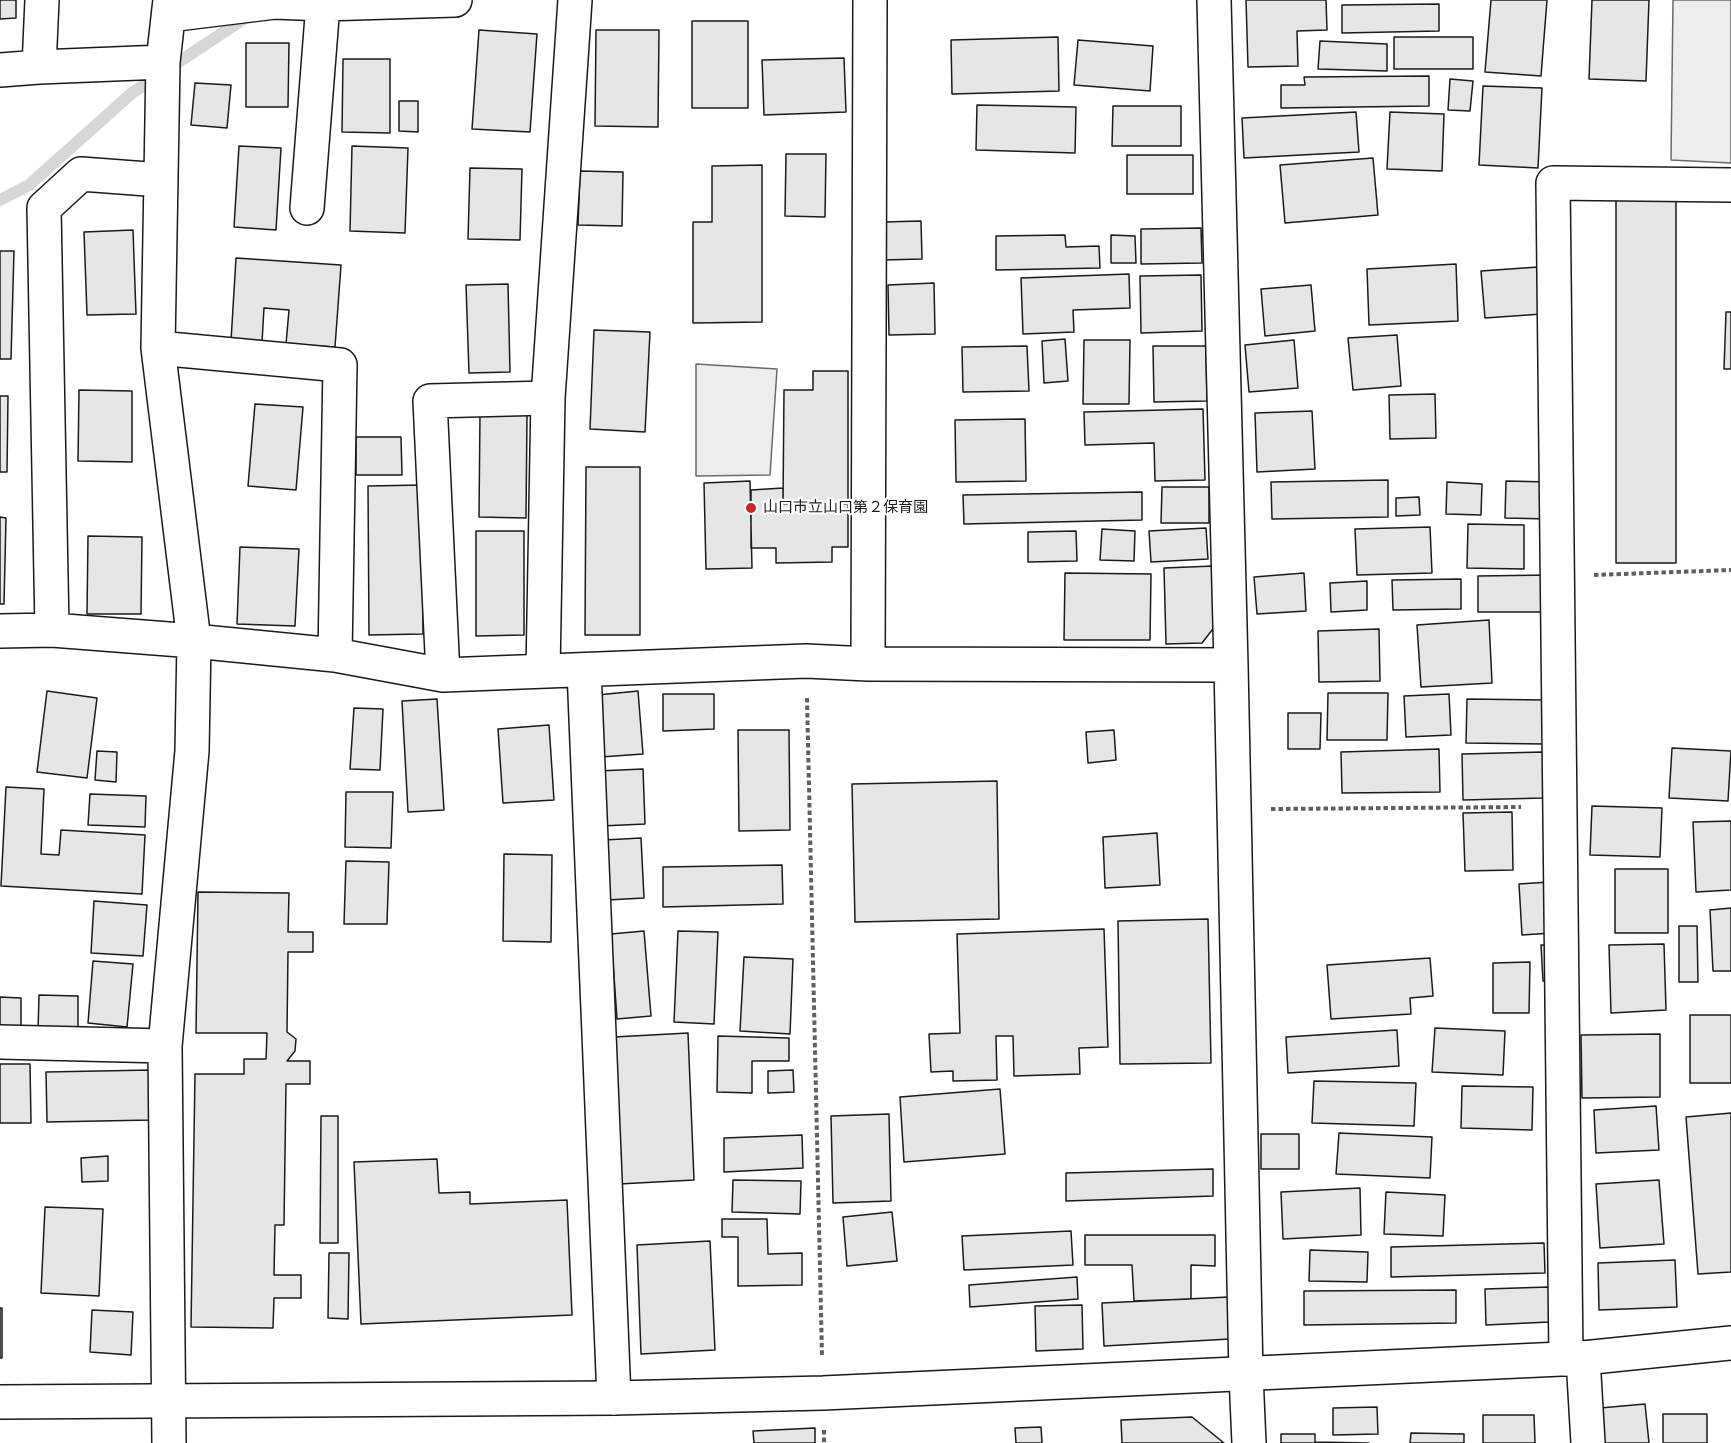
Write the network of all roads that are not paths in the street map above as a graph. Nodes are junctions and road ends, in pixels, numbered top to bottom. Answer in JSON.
{"nodes":[{"id":1,"x":42,"y":0,"type":"edge"},
{"id":2,"x":455,"y":0,"type":"edge"},
{"id":3,"x":575,"y":0,"type":"edge"},
{"id":4,"x":870,"y":0,"type":"edge"},
{"id":5,"x":1214,"y":0,"type":"edge"},
{"id":6,"x":275,"y":1,"type":"edge"},
{"id":7,"x":322,"y":4,"type":"junction"},
{"id":8,"x":169,"y":8,"type":"edge"},
{"id":9,"x":163,"y":62,"type":"junction"},
{"id":10,"x":39,"y":67,"type":"junction"},
{"id":11,"x":0,"y":70,"type":"edge"},
{"id":12,"x":161,"y":180,"type":"junction"},
{"id":13,"x":1731,"y":185,"type":"edge"},
{"id":14,"x":307,"y":208,"type":"dead end"},
{"id":15,"x":158,"y":348,"type":"junction"},
{"id":16,"x":548,"y":398,"type":"junction"},
{"id":17,"x":52,"y":630,"type":"junction"},
{"id":18,"x":0,"y":631,"type":"edge"},
{"id":19,"x":194,"y":641,"type":"junction"},
{"id":20,"x":335,"y":655,"type":"junction"},
{"id":21,"x":868,"y":664,"type":"junction"},
{"id":22,"x":1231,"y":665,"type":"junction"},
{"id":23,"x":584,"y":670,"type":"junction"},
{"id":24,"x":543,"y":671,"type":"junction"},
{"id":25,"x":443,"y":675,"type":"junction"},
{"id":26,"x":0,"y":1042,"type":"edge"},
{"id":27,"x":165,"y":1046,"type":"junction"},
{"id":28,"x":1731,"y":1343,"type":"edge"},
{"id":29,"x":1574,"y":1359,"type":"junction"},
{"id":30,"x":1246,"y":1375,"type":"junction"},
{"id":31,"x":614,"y":1398,"type":"junction"},
{"id":32,"x":168,"y":1400,"type":"junction"},
{"id":33,"x":0,"y":1402,"type":"edge"},
{"id":34,"x":169,"y":1443,"type":"edge"},
{"id":35,"x":1249,"y":1443,"type":"edge"},
{"id":36,"x":1588,"y":1443,"type":"edge"}],
"edges":[{"from":1,"to":10,"type":"street"},
{"from":2,"to":7,"type":"street"},
{"from":3,"to":16,"type":"street"},
{"from":4,"to":21,"type":"street"},
{"from":5,"to":22,"type":"street"},
{"from":6,"to":7,"type":"street"},
{"from":6,"to":8,"type":"street"},
{"from":7,"to":14,"type":"street"},
{"from":8,"to":9,"type":"street"},
{"from":9,"to":10,"type":"street"},
{"from":9,"to":12,"type":"street"},
{"from":10,"to":11,"type":"street"},
{"from":12,"to":15,"type":"street"},
{"from":12,"to":17,"type":"street"},
{"from":13,"to":29,"type":"street"},
{"from":15,"to":19,"type":"street"},
{"from":15,"to":20,"type":"street"},
{"from":16,"to":24,"type":"street"},
{"from":16,"to":25,"type":"street"},
{"from":17,"to":18,"type":"street"},
{"from":17,"to":19,"type":"street"},
{"from":19,"to":20,"type":"street"},
{"from":19,"to":27,"type":"street"},
{"from":20,"to":25,"type":"street"},
{"from":21,"to":22,"type":"street"},
{"from":21,"to":23,"type":"street"},
{"from":22,"to":30,"type":"street"},
{"from":23,"to":24,"type":"street"},
{"from":23,"to":31,"type":"street"},
{"from":24,"to":25,"type":"street"},
{"from":26,"to":27,"type":"street"},
{"from":27,"to":32,"type":"street"},
{"from":28,"to":29,"type":"street"},
{"from":29,"to":30,"type":"street"},
{"from":29,"to":36,"type":"street"},
{"from":30,"to":31,"type":"street"},
{"from":30,"to":35,"type":"street"},
{"from":31,"to":32,"type":"street"},
{"from":32,"to":33,"type":"street"},
{"from":32,"to":34,"type":"street"}]}
